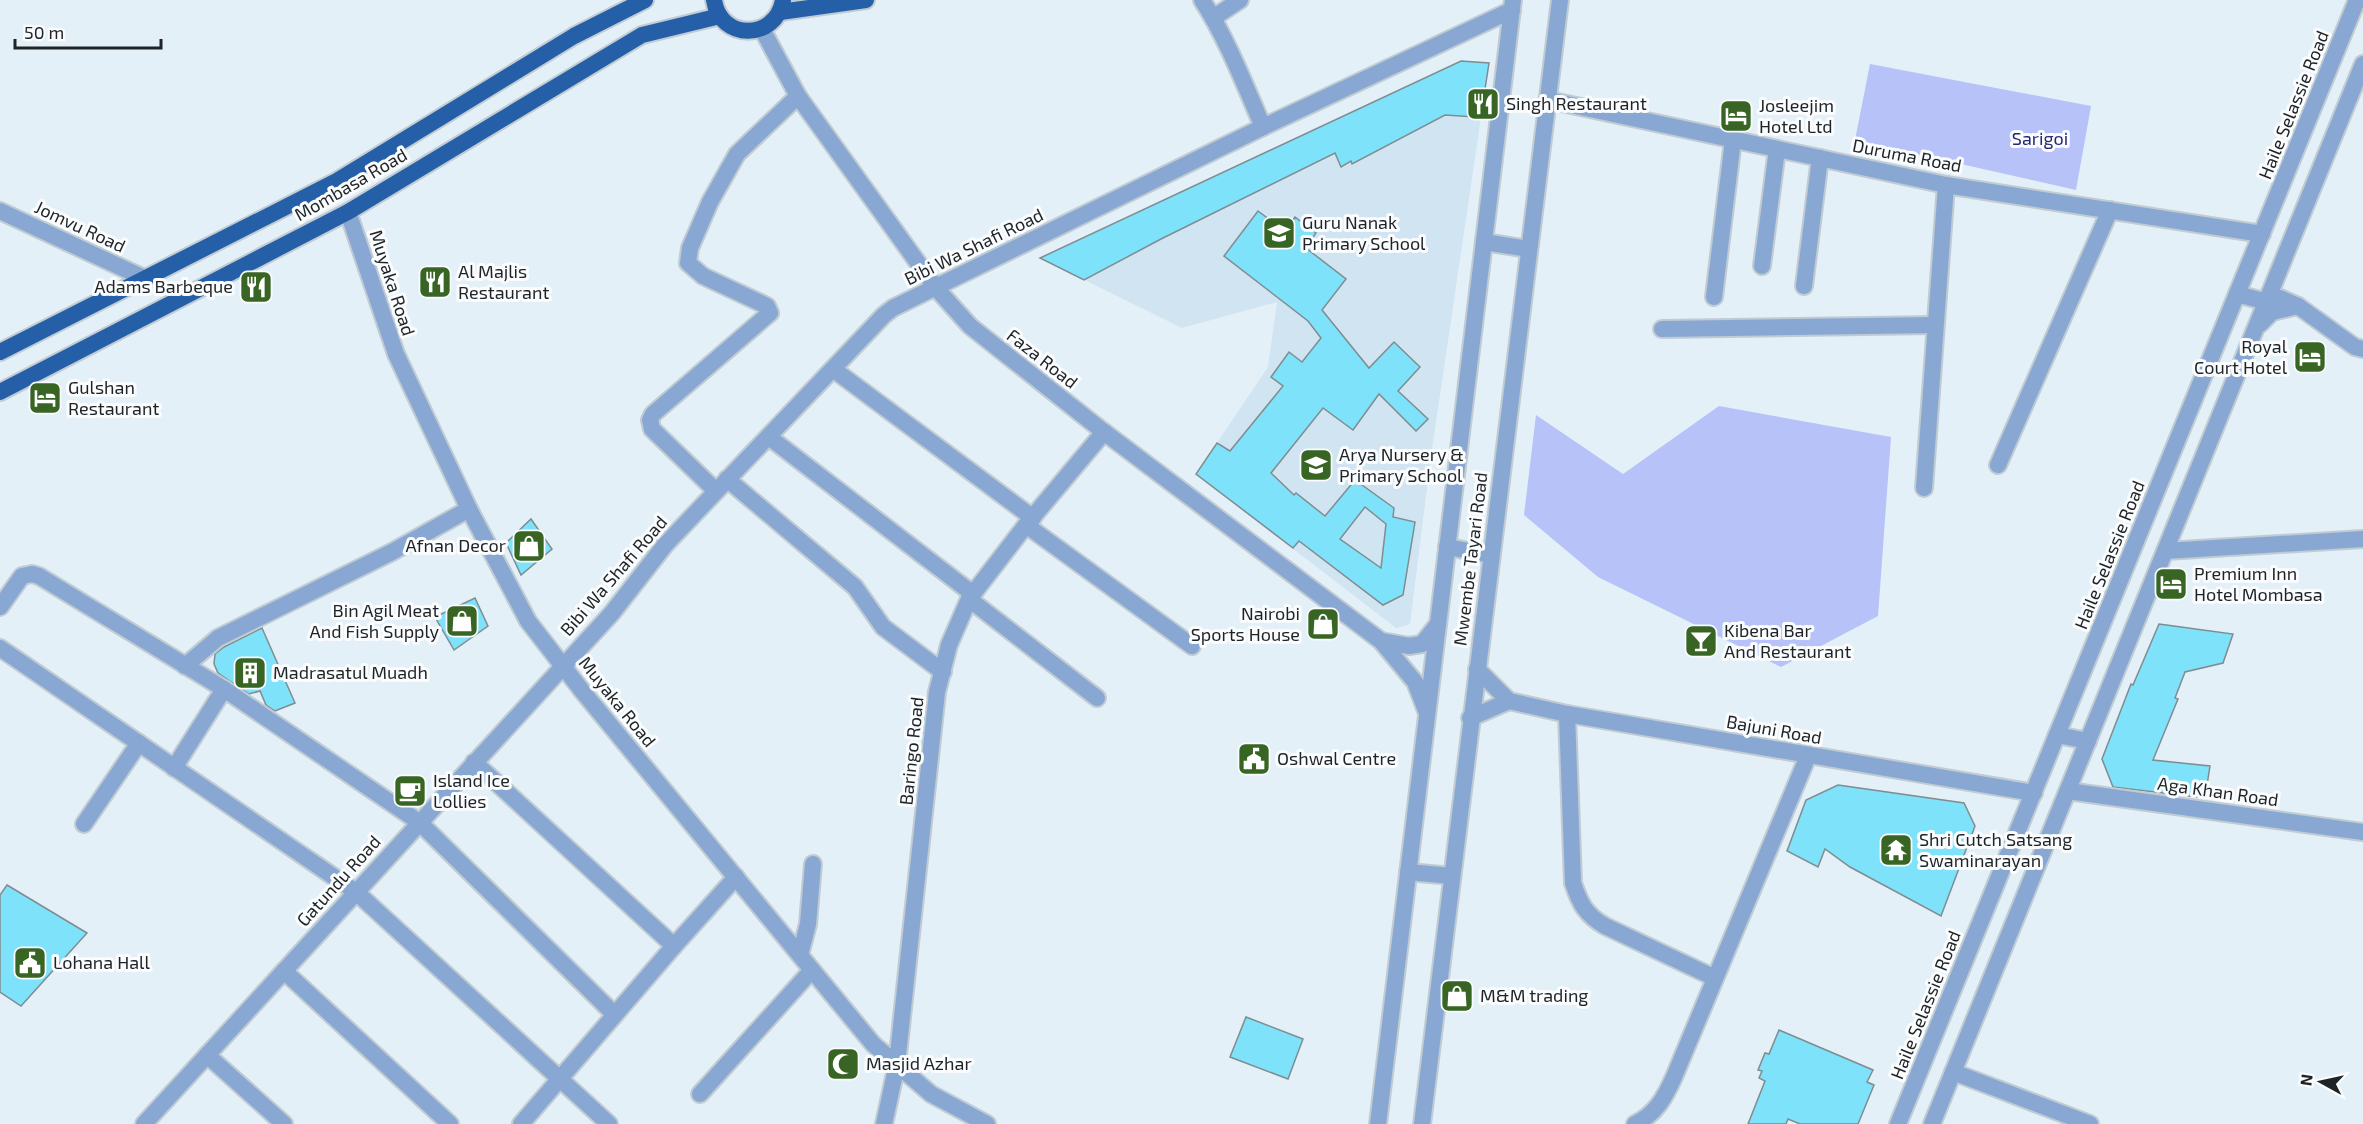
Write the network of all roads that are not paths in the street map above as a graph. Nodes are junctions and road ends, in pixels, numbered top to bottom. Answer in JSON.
{"nodes":[{"id":1,"x":645,"y":0,"type":"edge"},
{"id":2,"x":866,"y":0,"type":"edge"},
{"id":3,"x":1202,"y":0,"type":"edge"},
{"id":4,"x":1240,"y":0,"type":"edge"},
{"id":5,"x":1560,"y":0,"type":"edge"},
{"id":6,"x":2357,"y":0,"type":"edge"},
{"id":7,"x":1512,"y":5,"type":"edge"},
{"id":8,"x":782,"y":6,"type":"edge"},
{"id":9,"x":717,"y":8,"type":"edge"},
{"id":10,"x":1213,"y":18,"type":"junction"},
{"id":11,"x":762,"y":29,"type":"junction"},
{"id":12,"x":2363,"y":64,"type":"edge"},
{"id":13,"x":798,"y":96,"type":"junction"},
{"id":14,"x":1548,"y":100,"type":"junction"},
{"id":15,"x":1263,"y":127,"type":"junction"},
{"id":16,"x":1733,"y":140,"type":"junction"},
{"id":17,"x":1777,"y":149,"type":"junction"},
{"id":18,"x":1820,"y":158,"type":"junction"},
{"id":19,"x":1946,"y":185,"type":"junction"},
{"id":20,"x":2110,"y":210,"type":"junction"},
{"id":21,"x":0,"y":211,"type":"edge"},
{"id":22,"x":348,"y":212,"type":"junction"},
{"id":23,"x":2262,"y":234,"type":"junction"},
{"id":24,"x":1484,"y":242,"type":"junction"},
{"id":25,"x":1529,"y":249,"type":"junction"},
{"id":26,"x":1762,"y":266,"type":"dead end"},
{"id":27,"x":144,"y":278,"type":"junction"},
{"id":28,"x":1804,"y":286,"type":"dead end"},
{"id":29,"x":936,"y":288,"type":"junction"},
{"id":30,"x":2237,"y":294,"type":"junction"},
{"id":31,"x":1714,"y":297,"type":"dead end"},
{"id":32,"x":2267,"y":302,"type":"junction"},
{"id":33,"x":2298,"y":306,"type":"junction"},
{"id":34,"x":1935,"y":325,"type":"junction"},
{"id":35,"x":2256,"y":327,"type":"junction"},
{"id":36,"x":1662,"y":329,"type":"dead end"},
{"id":37,"x":2363,"y":349,"type":"edge"},
{"id":38,"x":0,"y":352,"type":"edge"},
{"id":39,"x":833,"y":369,"type":"junction"},
{"id":40,"x":0,"y":392,"type":"edge"},
{"id":41,"x":1104,"y":432,"type":"junction"},
{"id":42,"x":769,"y":437,"type":"junction"},
{"id":43,"x":1998,"y":465,"type":"dead end"},
{"id":44,"x":721,"y":485,"type":"junction"},
{"id":45,"x":1924,"y":489,"type":"dead end"},
{"id":46,"x":469,"y":509,"type":"junction"},
{"id":47,"x":1029,"y":522,"type":"junction"},
{"id":48,"x":2363,"y":539,"type":"edge"},
{"id":49,"x":1447,"y":547,"type":"junction"},
{"id":50,"x":2165,"y":551,"type":"junction"},
{"id":51,"x":1491,"y":555,"type":"junction"},
{"id":52,"x":971,"y":596,"type":"junction"},
{"id":53,"x":0,"y":607,"type":"edge"},
{"id":54,"x":1438,"y":624,"type":"junction"},
{"id":55,"x":1381,"y":641,"type":"junction"},
{"id":56,"x":1192,"y":646,"type":"dead end"},
{"id":57,"x":0,"y":648,"type":"edge"},
{"id":58,"x":563,"y":665,"type":"junction"},
{"id":59,"x":185,"y":666,"type":"junction"},
{"id":60,"x":1477,"y":669,"type":"junction"},
{"id":61,"x":942,"y":672,"type":"junction"},
{"id":62,"x":224,"y":690,"type":"junction"},
{"id":63,"x":1097,"y":698,"type":"dead end"},
{"id":64,"x":1509,"y":701,"type":"junction"},
{"id":65,"x":1427,"y":713,"type":"junction"},
{"id":66,"x":1567,"y":714,"type":"junction"},
{"id":67,"x":1470,"y":718,"type":"junction"},
{"id":68,"x":2057,"y":735,"type":"junction"},
{"id":69,"x":2088,"y":741,"type":"junction"},
{"id":70,"x":139,"y":743,"type":"junction"},
{"id":71,"x":1808,"y":756,"type":"junction"},
{"id":72,"x":474,"y":762,"type":"junction"},
{"id":73,"x":174,"y":768,"type":"junction"},
{"id":74,"x":2068,"y":791,"type":"junction"},
{"id":75,"x":2034,"y":793,"type":"junction"},
{"id":76,"x":420,"y":822,"type":"junction"},
{"id":77,"x":84,"y":824,"type":"dead end"},
{"id":78,"x":2363,"y":832,"type":"edge"},
{"id":79,"x":813,"y":864,"type":"dead end"},
{"id":80,"x":1408,"y":872,"type":"junction"},
{"id":81,"x":1452,"y":876,"type":"junction"},
{"id":82,"x":736,"y":877,"type":"junction"},
{"id":83,"x":356,"y":892,"type":"junction"},
{"id":84,"x":808,"y":924,"type":"junction"},
{"id":85,"x":784,"y":936,"type":"junction"},
{"id":86,"x":674,"y":946,"type":"junction"},
{"id":87,"x":800,"y":955,"type":"junction"},
{"id":88,"x":812,"y":970,"type":"junction"},
{"id":89,"x":284,"y":971,"type":"junction"},
{"id":90,"x":1715,"y":978,"type":"junction"},
{"id":91,"x":615,"y":1014,"type":"junction"},
{"id":92,"x":207,"y":1055,"type":"junction"},
{"id":93,"x":897,"y":1064,"type":"junction"},
{"id":94,"x":1953,"y":1072,"type":"junction"},
{"id":95,"x":560,"y":1079,"type":"junction"},
{"id":96,"x":700,"y":1094,"type":"dead end"},
{"id":97,"x":144,"y":1124,"type":"edge"},
{"id":98,"x":284,"y":1124,"type":"edge"},
{"id":99,"x":450,"y":1124,"type":"edge"},
{"id":100,"x":521,"y":1124,"type":"edge"},
{"id":101,"x":609,"y":1124,"type":"edge"},
{"id":102,"x":884,"y":1124,"type":"edge"},
{"id":103,"x":987,"y":1124,"type":"edge"},
{"id":104,"x":1378,"y":1124,"type":"edge"},
{"id":105,"x":1422,"y":1124,"type":"edge"},
{"id":106,"x":1635,"y":1124,"type":"edge"},
{"id":107,"x":1898,"y":1124,"type":"edge"},
{"id":108,"x":1932,"y":1124,"type":"edge"},
{"id":109,"x":2090,"y":1124,"type":"edge"}],
"edges":[{"from":1,"to":27,"type":"highway","name":"Mombasa Road"},
{"from":2,"to":8,"type":"highway"},
{"from":3,"to":10,"type":"street"},
{"from":4,"to":10,"type":"street"},
{"from":5,"to":14,"type":"street","name":"Mwembe Tayari Road"},
{"from":6,"to":23,"type":"street","name":"Haile Selassie Road"},
{"from":7,"to":15,"type":"street","name":"Bibi Wa Shafi Road"},
{"from":7,"to":24,"type":"street","name":"Mwembe Tayari Road"},
{"from":8,"to":11,"type":"highway"},
{"from":9,"to":11,"type":"highway"},
{"from":9,"to":22,"type":"highway","name":"Mombasa Road"},
{"from":10,"to":15,"type":"street"},
{"from":11,"to":13,"type":"street","name":"Faza Road"},
{"from":12,"to":32,"type":"street"},
{"from":13,"to":29,"type":"street","name":"Faza Road"},
{"from":13,"to":44,"type":"street"},
{"from":14,"to":16,"type":"street","name":"Duruma Road"},
{"from":14,"to":25,"type":"street","name":"Mwembe Tayari Road"},
{"from":15,"to":29,"type":"street","name":"Bibi Wa Shafi Road"},
{"from":16,"to":17,"type":"street","name":"Duruma Road"},
{"from":16,"to":31,"type":"street"},
{"from":17,"to":18,"type":"street","name":"Duruma Road"},
{"from":17,"to":26,"type":"street"},
{"from":18,"to":19,"type":"street","name":"Duruma Road"},
{"from":18,"to":28,"type":"street"},
{"from":19,"to":20,"type":"street","name":"Duruma Road"},
{"from":19,"to":34,"type":"street"},
{"from":20,"to":23,"type":"street","name":"Duruma Road"},
{"from":20,"to":43,"type":"street"},
{"from":21,"to":27,"type":"street","name":"Jomvu Road"},
{"from":22,"to":40,"type":"highway","name":"Mombasa Road"},
{"from":22,"to":46,"type":"street","name":"Muyaka Road"},
{"from":23,"to":30,"type":"street","name":"Haile Selassie Road"},
{"from":24,"to":25,"type":"street"},
{"from":24,"to":49,"type":"street","name":"Mwembe Tayari Road"},
{"from":25,"to":51,"type":"street","name":"Mwembe Tayari Road"},
{"from":27,"to":38,"type":"highway","name":"Mombasa Road"},
{"from":29,"to":39,"type":"street","name":"Bibi Wa Shafi Road"},
{"from":29,"to":41,"type":"street","name":"Faza Road"},
{"from":30,"to":32,"type":"street"},
{"from":30,"to":68,"type":"street","name":"Haile Selassie Road"},
{"from":32,"to":33,"type":"street"},
{"from":32,"to":35,"type":"street"},
{"from":33,"to":35,"type":"street"},
{"from":33,"to":37,"type":"street"},
{"from":34,"to":36,"type":"street"},
{"from":34,"to":45,"type":"street"},
{"from":35,"to":50,"type":"street"},
{"from":39,"to":42,"type":"street","name":"Bibi Wa Shafi Road"},
{"from":39,"to":47,"type":"street"},
{"from":41,"to":47,"type":"street","name":"Baringo Road"},
{"from":41,"to":55,"type":"street","name":"Faza Road"},
{"from":42,"to":44,"type":"street","name":"Bibi Wa Shafi Road"},
{"from":42,"to":52,"type":"street"},
{"from":44,"to":58,"type":"street","name":"Bibi Wa Shafi Road"},
{"from":44,"to":61,"type":"street"},
{"from":46,"to":58,"type":"street","name":"Muyaka Road"},
{"from":46,"to":59,"type":"street"},
{"from":47,"to":52,"type":"street","name":"Baringo Road"},
{"from":47,"to":56,"type":"street"},
{"from":48,"to":50,"type":"street"},
{"from":49,"to":51,"type":"street"},
{"from":49,"to":54,"type":"street","name":"Mwembe Tayari Road"},
{"from":50,"to":69,"type":"street"},
{"from":51,"to":60,"type":"street","name":"Mwembe Tayari Road"},
{"from":52,"to":61,"type":"street","name":"Baringo Road"},
{"from":52,"to":63,"type":"street"},
{"from":53,"to":59,"type":"street"},
{"from":54,"to":55,"type":"street"},
{"from":54,"to":65,"type":"street","name":"Mwembe Tayari Road"},
{"from":55,"to":65,"type":"street","name":"Faza Road"},
{"from":57,"to":70,"type":"street"},
{"from":58,"to":72,"type":"street","name":"Gatundu Road"},
{"from":58,"to":82,"type":"street","name":"Muyaka Road"},
{"from":59,"to":62,"type":"street"},
{"from":60,"to":64,"type":"street"},
{"from":60,"to":67,"type":"street","name":"Mwembe Tayari Road"},
{"from":61,"to":93,"type":"street","name":"Baringo Road"},
{"from":62,"to":73,"type":"street"},
{"from":62,"to":76,"type":"street"},
{"from":64,"to":66,"type":"street","name":"Bajuni Road"},
{"from":64,"to":67,"type":"street"},
{"from":65,"to":80,"type":"street","name":"Mwembe Tayari Road"},
{"from":66,"to":71,"type":"street","name":"Bajuni Road"},
{"from":66,"to":90,"type":"street"},
{"from":67,"to":81,"type":"street","name":"Mwembe Tayari Road"},
{"from":68,"to":69,"type":"street"},
{"from":68,"to":75,"type":"street","name":"Haile Selassie Road"},
{"from":69,"to":74,"type":"street"},
{"from":70,"to":73,"type":"street"},
{"from":70,"to":77,"type":"street"},
{"from":71,"to":75,"type":"street","name":"Bajuni Road"},
{"from":71,"to":90,"type":"street"},
{"from":72,"to":76,"type":"street","name":"Gatundu Road"},
{"from":72,"to":86,"type":"street"},
{"from":73,"to":83,"type":"street"},
{"from":74,"to":78,"type":"street","name":"Aga Khan Road"},
{"from":74,"to":94,"type":"street"},
{"from":75,"to":107,"type":"street","name":"Haile Selassie Road"},
{"from":76,"to":83,"type":"street","name":"Gatundu Road"},
{"from":76,"to":91,"type":"street"},
{"from":79,"to":84,"type":"street"},
{"from":80,"to":81,"type":"street"},
{"from":80,"to":104,"type":"street","name":"Mwembe Tayari Road"},
{"from":81,"to":105,"type":"street","name":"Mwembe Tayari Road"},
{"from":82,"to":85,"type":"street","name":"Muyaka Road"},
{"from":82,"to":86,"type":"street"},
{"from":83,"to":89,"type":"street","name":"Gatundu Road"},
{"from":83,"to":95,"type":"street"},
{"from":84,"to":85,"type":"street"},
{"from":84,"to":87,"type":"street"},
{"from":85,"to":87,"type":"street","name":"Muyaka Road"},
{"from":86,"to":91,"type":"street"},
{"from":87,"to":88,"type":"street","name":"Muyaka Road"},
{"from":88,"to":93,"type":"street","name":"Muyaka Road"},
{"from":88,"to":96,"type":"street"},
{"from":89,"to":92,"type":"street","name":"Gatundu Road"},
{"from":89,"to":99,"type":"street"},
{"from":90,"to":106,"type":"street"},
{"from":91,"to":95,"type":"street"},
{"from":92,"to":97,"type":"street","name":"Gatundu Road"},
{"from":92,"to":98,"type":"street"},
{"from":93,"to":102,"type":"street","name":"Baringo Road"},
{"from":93,"to":103,"type":"street","name":"Muyaka Road"},
{"from":94,"to":108,"type":"street"},
{"from":94,"to":109,"type":"street"},
{"from":95,"to":100,"type":"street"},
{"from":95,"to":101,"type":"street"}]}
